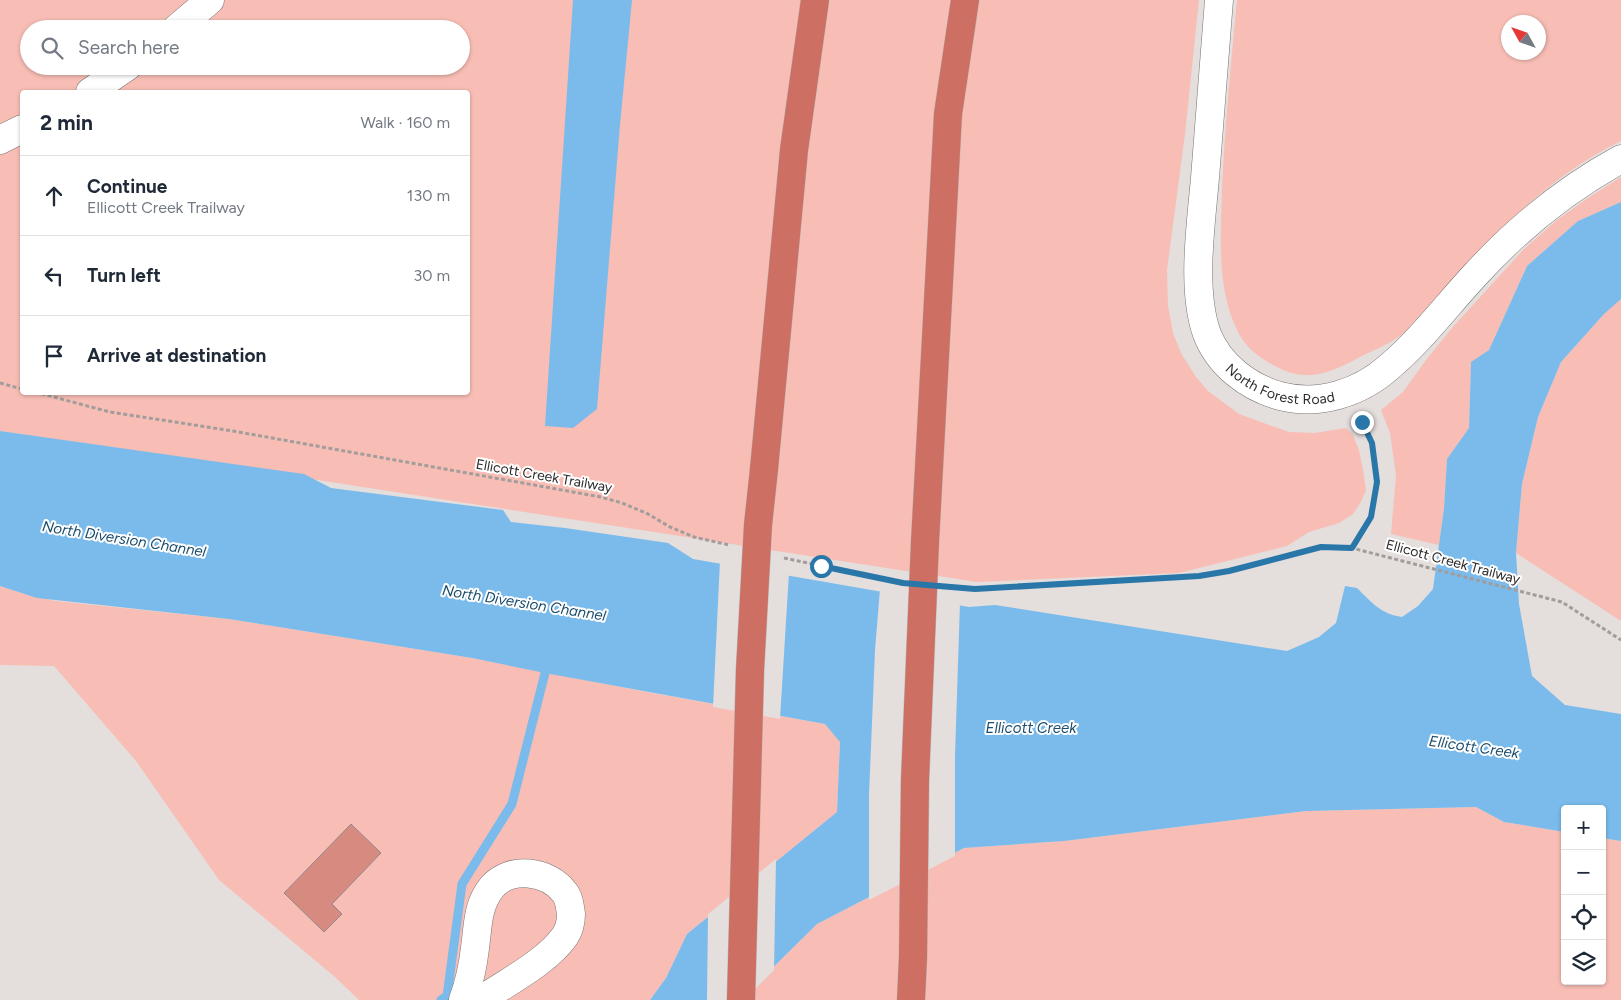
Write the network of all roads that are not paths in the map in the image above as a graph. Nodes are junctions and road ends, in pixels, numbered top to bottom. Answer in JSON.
{"nodes":[{"id":1,"x":210,"y":0,"type":"edge"},
{"id":2,"x":815,"y":0,"type":"edge"},
{"id":3,"x":965,"y":0,"type":"edge"},
{"id":4,"x":1219,"y":0,"type":"edge"},
{"id":5,"x":187,"y":20,"type":"edge"},
{"id":6,"x":115,"y":75,"type":"edge"},
{"id":7,"x":93,"y":90,"type":"edge"},
{"id":8,"x":20,"y":130,"type":"edge"},
{"id":9,"x":0,"y":140,"type":"edge"},
{"id":10,"x":1621,"y":159,"type":"edge"},
{"id":11,"x":463,"y":1000,"type":"edge"},
{"id":12,"x":481,"y":1000,"type":"edge"},
{"id":13,"x":740,"y":1000,"type":"edge"},
{"id":14,"x":911,"y":1000,"type":"edge"}],
"edges":[{"from":1,"to":5,"type":"street"},
{"from":2,"to":13,"type":"highway","bridge":true},
{"from":3,"to":14,"type":"highway","bridge":true},
{"from":4,"to":10,"type":"street","name":"North Forest Road"},
{"from":6,"to":7,"type":"street"},
{"from":8,"to":9,"type":"street"},
{"from":11,"to":12,"type":"street"}]}
